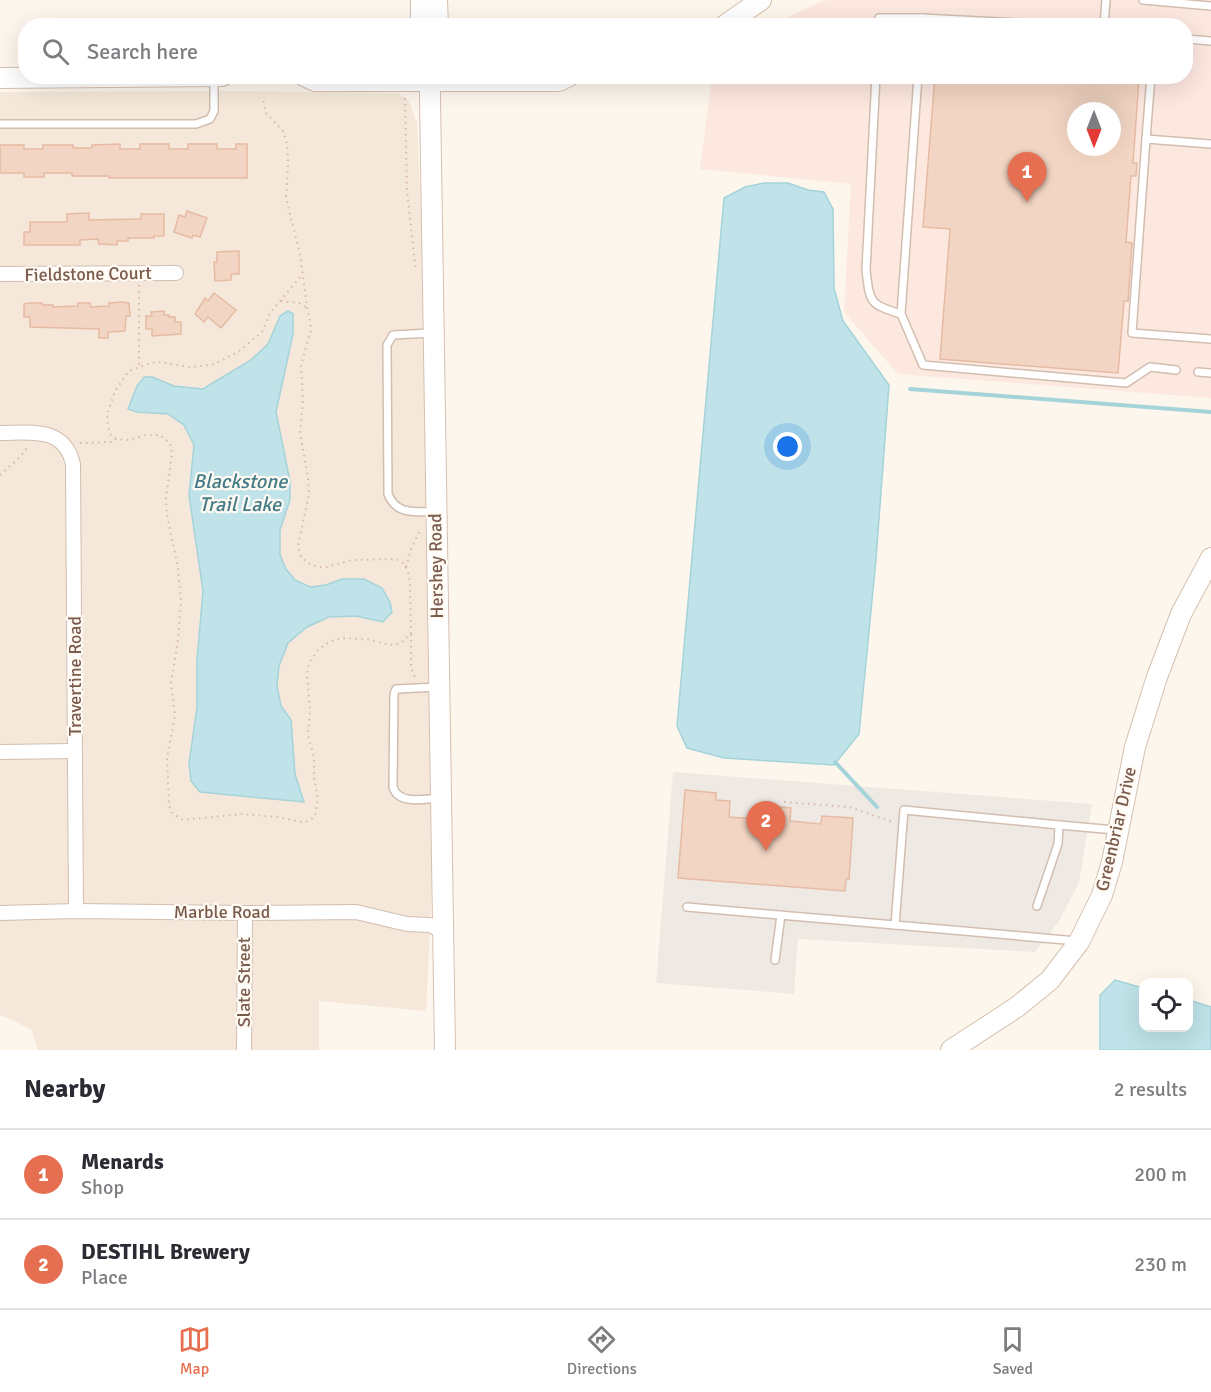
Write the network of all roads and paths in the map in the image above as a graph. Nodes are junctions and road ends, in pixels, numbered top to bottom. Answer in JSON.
{"nodes":[{"id":1,"x":421,"y":0,"type":"edge"},
{"id":2,"x":437,"y":0,"type":"edge"},
{"id":3,"x":761,"y":0,"type":"edge"},
{"id":4,"x":1106,"y":0,"type":"edge"},
{"id":5,"x":1143,"y":0,"type":"edge"},
{"id":6,"x":1211,"y":6,"type":"edge"},
{"id":7,"x":421,"y":18,"type":"edge"},
{"id":8,"x":438,"y":18,"type":"edge"},
{"id":9,"x":735,"y":18,"type":"edge"},
{"id":10,"x":1105,"y":18,"type":"edge"},
{"id":11,"x":1193,"y":40,"type":"edge"},
{"id":12,"x":1211,"y":41,"type":"edge"},
{"id":13,"x":0,"y":78,"type":"edge"},
{"id":14,"x":18,"y":78,"type":"edge"},
{"id":15,"x":214,"y":84,"type":"edge"},
{"id":16,"x":430,"y":84,"type":"edge"},
{"id":17,"x":876,"y":84,"type":"edge"},
{"id":18,"x":917,"y":84,"type":"edge"},
{"id":19,"x":1150,"y":84,"type":"edge"},
{"id":20,"x":262,"y":99,"type":"dead end"},
{"id":21,"x":0,"y":124,"type":"edge"},
{"id":22,"x":1146,"y":139,"type":"junction"},
{"id":23,"x":1211,"y":144,"type":"edge"},
{"id":24,"x":139,"y":273,"type":"junction"},
{"id":25,"x":176,"y":273,"type":"dead end"},
{"id":26,"x":0,"y":274,"type":"edge"},
{"id":27,"x":302,"y":275,"type":"junction"},
{"id":28,"x":280,"y":301,"type":"junction"},
{"id":29,"x":307,"y":308,"type":"junction"},
{"id":30,"x":901,"y":314,"type":"junction"},
{"id":31,"x":433,"y":333,"type":"junction"},
{"id":32,"x":1211,"y":339,"type":"edge"},
{"id":33,"x":139,"y":366,"type":"junction"},
{"id":34,"x":1176,"y":370,"type":"dead end"},
{"id":35,"x":1198,"y":372,"type":"dead end"},
{"id":36,"x":1211,"y":373,"type":"edge"},
{"id":37,"x":0,"y":433,"type":"edge"},
{"id":38,"x":116,"y":439,"type":"junction"},
{"id":39,"x":80,"y":443,"type":"dead end"},
{"id":40,"x":28,"y":447,"type":"dead end"},
{"id":41,"x":0,"y":475,"type":"edge"},
{"id":42,"x":436,"y":512,"type":"junction"},
{"id":43,"x":1211,"y":558,"type":"edge"},
{"id":44,"x":438,"y":687,"type":"junction"},
{"id":45,"x":75,"y":751,"type":"junction"},
{"id":46,"x":0,"y":752,"type":"edge"},
{"id":47,"x":440,"y":798,"type":"junction"},
{"id":48,"x":784,"y":808,"type":"dead end"},
{"id":49,"x":1059,"y":825,"type":"junction"},
{"id":50,"x":903,"y":826,"type":"junction"},
{"id":51,"x":1118,"y":830,"type":"junction"},
{"id":52,"x":1037,"y":906,"type":"dead end"},
{"id":53,"x":687,"y":908,"type":"dead end"},
{"id":54,"x":76,"y":911,"type":"junction"},
{"id":55,"x":0,"y":913,"type":"edge"},
{"id":56,"x":245,"y":913,"type":"junction"},
{"id":57,"x":780,"y":915,"type":"junction"},
{"id":58,"x":895,"y":925,"type":"junction"},
{"id":59,"x":442,"y":931,"type":"junction"},
{"id":60,"x":1079,"y":942,"type":"junction"},
{"id":61,"x":775,"y":960,"type":"dead end"},
{"id":62,"x":244,"y":1050,"type":"edge"},
{"id":63,"x":445,"y":1050,"type":"edge"},
{"id":64,"x":951,"y":1050,"type":"edge"}],
"edges":[{"from":1,"to":7,"type":"street"},
{"from":2,"to":8,"type":"street"},
{"from":3,"to":9,"type":"street"},
{"from":4,"to":10,"type":"lane"},
{"from":5,"to":6,"type":"lane"},
{"from":11,"to":12,"type":"lane"},
{"from":13,"to":14,"type":"street"},
{"from":15,"to":21,"type":"lane"},
{"from":16,"to":31,"type":"street","name":"Hershey Road"},
{"from":17,"to":30,"type":"lane"},
{"from":18,"to":30,"type":"lane"},
{"from":19,"to":22,"type":"lane"},
{"from":20,"to":27,"type":"path"},
{"from":22,"to":23,"type":"lane"},
{"from":22,"to":32,"type":"lane"},
{"from":24,"to":25,"type":"street","name":"Fieldstone Court"},
{"from":24,"to":26,"type":"street","name":"Fieldstone Court"},
{"from":24,"to":33,"type":"path"},
{"from":27,"to":28,"type":"path"},
{"from":27,"to":29,"type":"path"},
{"from":28,"to":29,"type":"path"},
{"from":28,"to":33,"type":"path"},
{"from":29,"to":38,"type":"path"},
{"from":30,"to":34,"type":"lane"},
{"from":31,"to":42,"type":"street","name":"Hershey Road"},
{"from":31,"to":42,"type":"lane"},
{"from":33,"to":38,"type":"path"},
{"from":35,"to":36,"type":"lane"},
{"from":37,"to":45,"type":"street","name":"Travertine Road"},
{"from":38,"to":39,"type":"path"},
{"from":40,"to":41,"type":"path"},
{"from":42,"to":44,"type":"street","name":"Hershey Road"},
{"from":43,"to":51,"type":"street","name":"Greenbriar Drive"},
{"from":44,"to":47,"type":"street","name":"Hershey Road"},
{"from":44,"to":47,"type":"lane"},
{"from":45,"to":46,"type":"street"},
{"from":45,"to":54,"type":"street","name":"Travertine Road"},
{"from":47,"to":59,"type":"street","name":"Hershey Road"},
{"from":48,"to":50,"type":"path"},
{"from":49,"to":50,"type":"lane"},
{"from":49,"to":51,"type":"lane"},
{"from":49,"to":52,"type":"lane"},
{"from":50,"to":58,"type":"lane"},
{"from":51,"to":60,"type":"street","name":"Greenbriar Drive"},
{"from":53,"to":57,"type":"lane"},
{"from":54,"to":55,"type":"street","name":"Marble Road"},
{"from":54,"to":56,"type":"street","name":"Marble Road"},
{"from":56,"to":59,"type":"street","name":"Marble Road"},
{"from":56,"to":62,"type":"street","name":"Slate Street"},
{"from":57,"to":58,"type":"lane"},
{"from":57,"to":61,"type":"lane"},
{"from":58,"to":60,"type":"lane"},
{"from":59,"to":63,"type":"street","name":"Hershey Road"},
{"from":60,"to":64,"type":"street","name":"Greenbriar Drive"}]}
